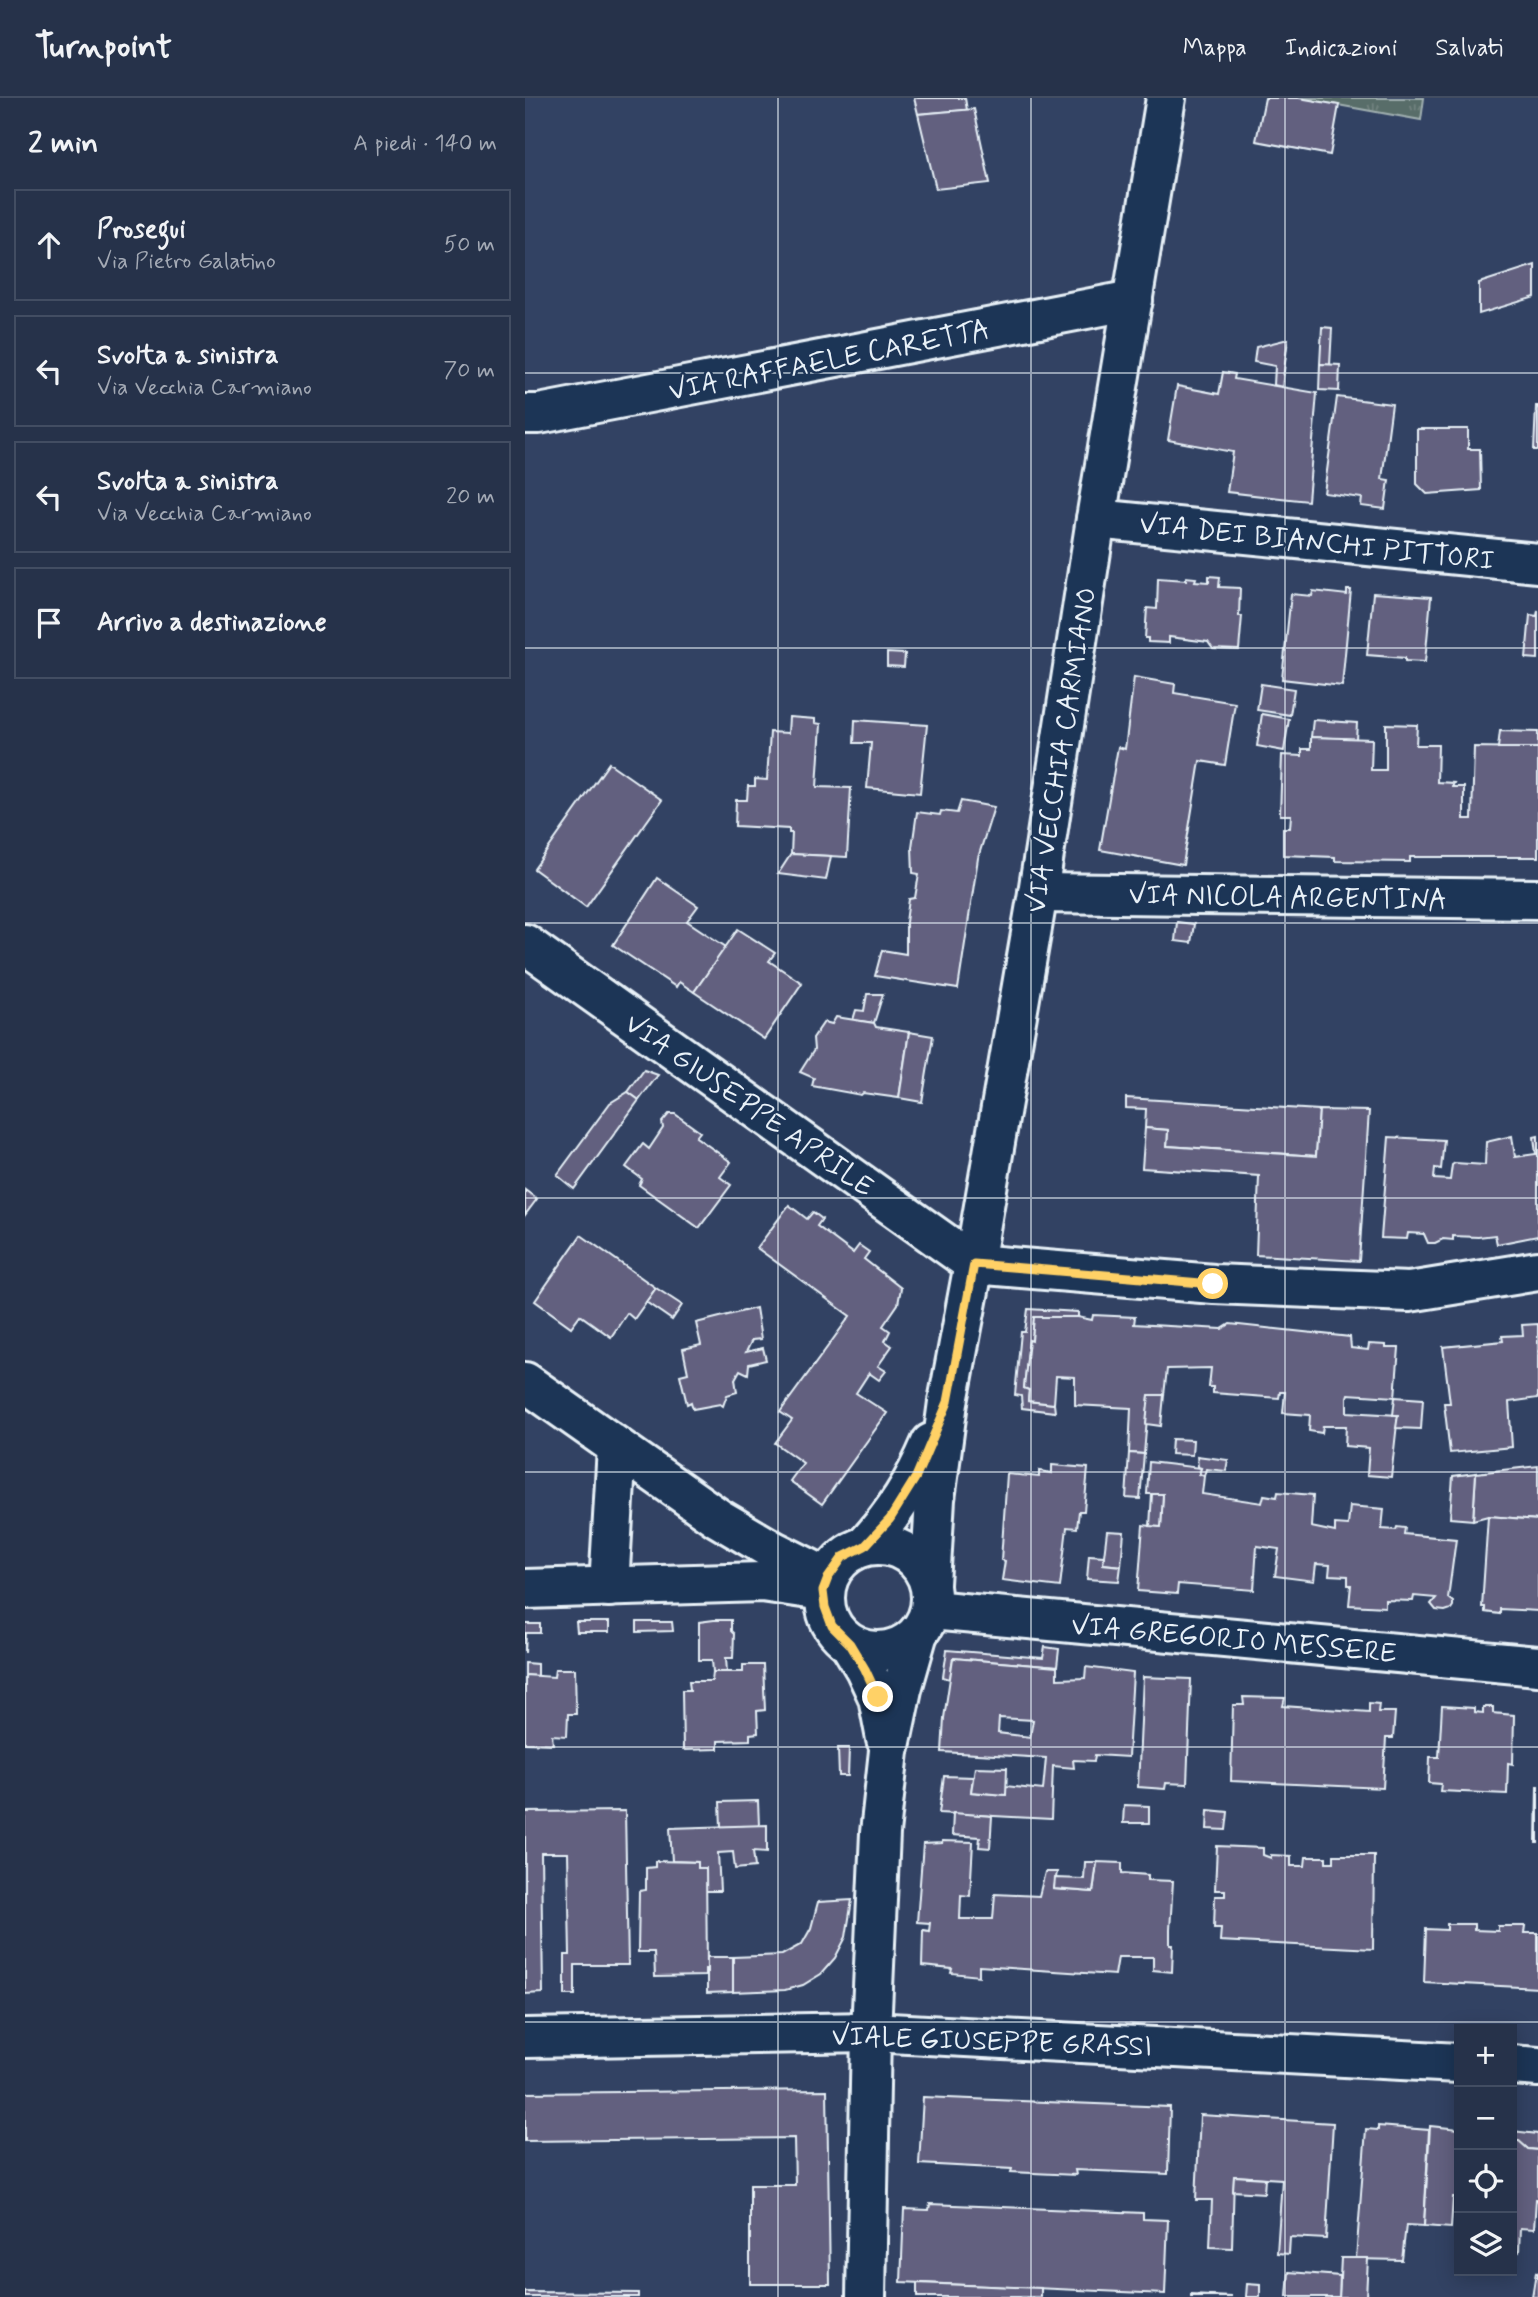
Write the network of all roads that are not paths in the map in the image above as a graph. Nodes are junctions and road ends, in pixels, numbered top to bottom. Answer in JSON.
{"nodes":[{"id":1,"x":1166,"y":98,"type":"edge"},
{"id":2,"x":1133,"y":300,"type":"junction"},
{"id":3,"x":530,"y":411,"type":"edge"},
{"id":4,"x":1096,"y":519,"type":"junction"},
{"id":5,"x":1538,"y":563,"type":"edge"},
{"id":6,"x":1038,"y":893,"type":"junction"},
{"id":7,"x":1538,"y":899,"type":"edge"},
{"id":8,"x":525,"y":944,"type":"edge"},
{"id":9,"x":974,"y":1264,"type":"junction"},
{"id":10,"x":1538,"y":1271,"type":"edge"},
{"id":11,"x":525,"y":1382,"type":"edge"},
{"id":12,"x":948,"y":1402,"type":"junction"},
{"id":13,"x":618,"y":1447,"type":"junction"},
{"id":14,"x":865,"y":1546,"type":"junction"},
{"id":15,"x":826,"y":1584,"type":"junction"},
{"id":16,"x":609,"y":1587,"type":"junction"},
{"id":17,"x":525,"y":1588,"type":"edge"},
{"id":18,"x":926,"y":1609,"type":"junction"},
{"id":19,"x":850,"y":1644,"type":"junction"},
{"id":20,"x":1538,"y":1665,"type":"edge"},
{"id":21,"x":889,"y":1751,"type":"junction"},
{"id":22,"x":871,"y":2032,"type":"junction"},
{"id":23,"x":525,"y":2038,"type":"edge"},
{"id":24,"x":1454,"y":2063,"type":"edge"},
{"id":25,"x":1517,"y":2065,"type":"edge"},
{"id":26,"x":1538,"y":2067,"type":"edge"},
{"id":27,"x":866,"y":2297,"type":"edge"}],
"edges":[{"from":1,"to":2,"type":"street","name":"VIA VECCHIA CARMIANO"},
{"from":2,"to":3,"type":"street","name":"VIA RAFFAELE CARETTA"},
{"from":2,"to":4,"type":"street","name":"VIA VECCHIA CARMIANO"},
{"from":4,"to":5,"type":"street","name":"VIA DEI BIANCHI PITTORI"},
{"from":4,"to":6,"type":"street","name":"VIA VECCHIA CARMIANO"},
{"from":6,"to":7,"type":"street","name":"VIA NICOLA ARGENTINA"},
{"from":6,"to":9,"type":"street","name":"VIA VECCHIA CARMIANO"},
{"from":8,"to":9,"type":"street","name":"VIA GIUSEPPE APRILE"},
{"from":9,"to":10,"type":"street"},
{"from":9,"to":12,"type":"street","name":"VIA VECCHIA CARMIANO"},
{"from":11,"to":13,"type":"street"},
{"from":12,"to":14,"type":"street","name":"VIA VECCHIA CARMIANO"},
{"from":12,"to":18,"type":"street","name":"VIA VECCHIA CARMIANO"},
{"from":13,"to":15,"type":"street"},
{"from":13,"to":16,"type":"street"},
{"from":14,"to":15,"type":"street","name":"VIA VECCHIA CARMIANO"},
{"from":14,"to":18,"type":"street"},
{"from":15,"to":16,"type":"street"},
{"from":15,"to":19,"type":"street","name":"VIA VECCHIA CARMIANO"},
{"from":16,"to":17,"type":"street"},
{"from":18,"to":19,"type":"street"},
{"from":18,"to":20,"type":"street","name":"VIA GREGORIO MESSERE"},
{"from":18,"to":21,"type":"street","name":"VIA VECCHIA CARMIANO"},
{"from":19,"to":21,"type":"street","name":"VIA VECCHIA CARMIANO"},
{"from":21,"to":22,"type":"street","name":"VIA VECCHIA CARMIANO"},
{"from":22,"to":23,"type":"street","name":"VIALE GIUSEPPE GRASSI"},
{"from":22,"to":24,"type":"street","name":"VIALE GIUSEPPE GRASSI"},
{"from":22,"to":27,"type":"street","name":"VIA VECCHIA CARMIANO"},
{"from":25,"to":26,"type":"street"}]}
